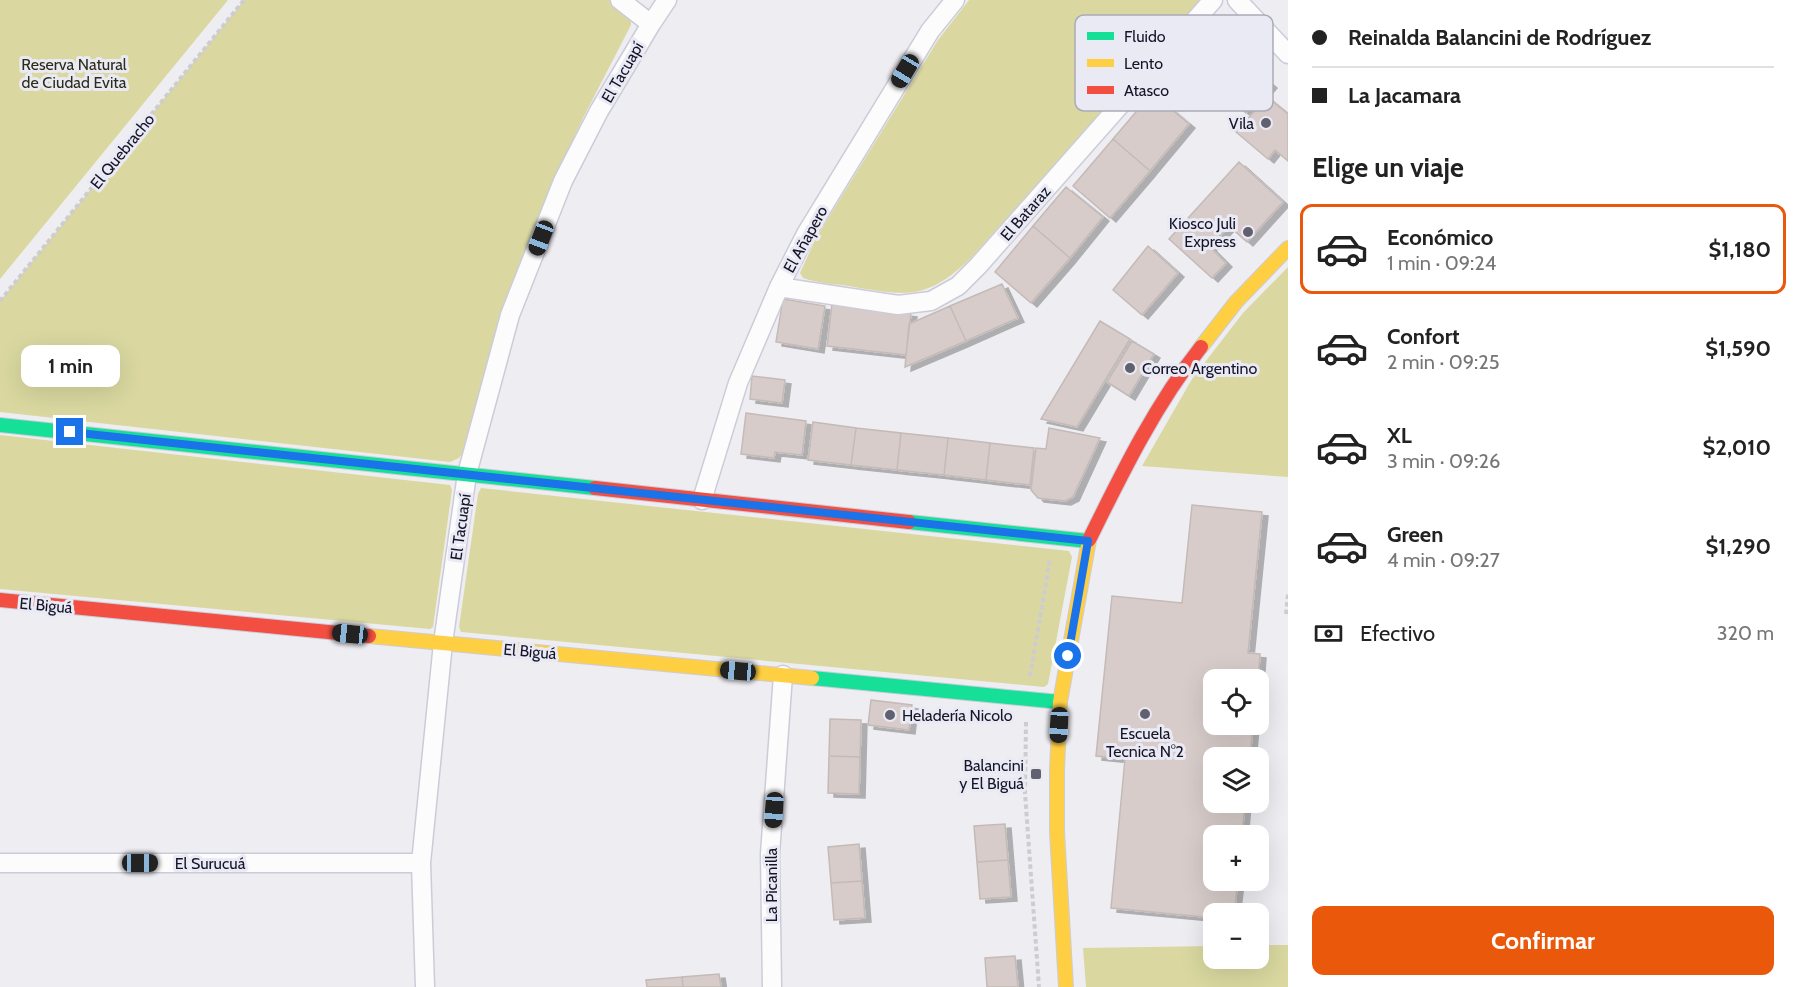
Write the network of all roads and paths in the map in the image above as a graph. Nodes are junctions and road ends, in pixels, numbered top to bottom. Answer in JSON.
{"nodes":[{"id":1,"x":244,"y":0,"type":"edge"},
{"id":2,"x":620,"y":0,"type":"edge"},
{"id":3,"x":668,"y":0,"type":"edge"},
{"id":4,"x":955,"y":0,"type":"edge"},
{"id":5,"x":1213,"y":0,"type":"edge"},
{"id":6,"x":1237,"y":0,"type":"edge"},
{"id":7,"x":1200,"y":15,"type":"edge"},
{"id":8,"x":1251,"y":15,"type":"edge"},
{"id":9,"x":651,"y":24,"type":"junction"},
{"id":10,"x":1273,"y":38,"type":"edge"},
{"id":11,"x":1288,"y":54,"type":"edge"},
{"id":12,"x":1115,"y":111,"type":"edge"},
{"id":13,"x":1288,"y":248,"type":"edge"},
{"id":14,"x":779,"y":287,"type":"junction"},
{"id":15,"x":0,"y":301,"type":"edge"},
{"id":16,"x":0,"y":425,"type":"edge"},
{"id":17,"x":467,"y":474,"type":"junction"},
{"id":18,"x":702,"y":500,"type":"junction"},
{"id":19,"x":1054,"y":538,"type":"junction"},
{"id":20,"x":1088,"y":541,"type":"junction"},
{"id":21,"x":1288,"y":594,"type":"edge"},
{"id":22,"x":0,"y":600,"type":"edge"},
{"id":23,"x":1287,"y":614,"type":"edge"},
{"id":24,"x":443,"y":643,"type":"junction"},
{"id":25,"x":783,"y":675,"type":"junction"},
{"id":26,"x":1026,"y":699,"type":"junction"},
{"id":27,"x":1060,"y":702,"type":"junction"},
{"id":28,"x":0,"y":863,"type":"edge"},
{"id":29,"x":421,"y":863,"type":"junction"},
{"id":30,"x":425,"y":987,"type":"edge"},
{"id":31,"x":772,"y":987,"type":"edge"},
{"id":32,"x":1039,"y":987,"type":"edge"},
{"id":33,"x":1066,"y":987,"type":"edge"}],
"edges":[{"from":1,"to":15,"type":"path","name":"El Quebracho"},
{"from":2,"to":9,"type":"street"},
{"from":3,"to":9,"type":"street","name":"El Tacuapí"},
{"from":4,"to":14,"type":"street","name":"El Añapero"},
{"from":5,"to":7,"type":"street","name":"El Bataraz"},
{"from":6,"to":8,"type":"street"},
{"from":9,"to":17,"type":"street","name":"El Tacuapí"},
{"from":10,"to":11,"type":"street"},
{"from":12,"to":14,"type":"street","name":"El Bataraz"},
{"from":13,"to":20,"type":"street"},
{"from":14,"to":18,"type":"street","name":"El Añapero"},
{"from":16,"to":17,"type":"street"},
{"from":17,"to":18,"type":"street"},
{"from":17,"to":24,"type":"street","name":"El Tacuapí"},
{"from":18,"to":19,"type":"street"},
{"from":19,"to":20,"type":"street"},
{"from":19,"to":26,"type":"path"},
{"from":20,"to":27,"type":"street"},
{"from":21,"to":23,"type":"path"},
{"from":22,"to":24,"type":"street","name":"El Biguá"},
{"from":24,"to":25,"type":"street","name":"El Biguá"},
{"from":24,"to":29,"type":"street","name":"El Tacuapí"},
{"from":25,"to":26,"type":"street","name":"El Biguá"},
{"from":25,"to":31,"type":"street","name":"La Picanilla"},
{"from":26,"to":27,"type":"street","name":"El Biguá"},
{"from":26,"to":32,"type":"path"},
{"from":27,"to":33,"type":"street"},
{"from":28,"to":29,"type":"street","name":"El Surucuá"},
{"from":29,"to":30,"type":"street","name":"El Tacuapí"}]}
